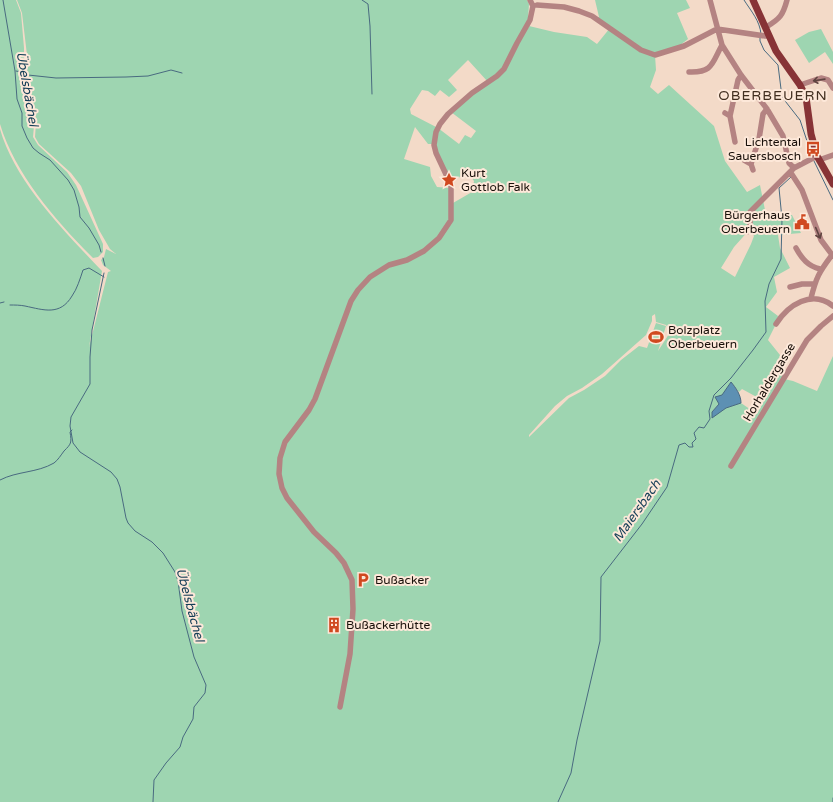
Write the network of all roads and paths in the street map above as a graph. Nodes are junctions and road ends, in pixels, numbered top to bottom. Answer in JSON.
{"nodes":[{"id":1,"x":530,"y":0,"type":"edge"},
{"id":2,"x":710,"y":0,"type":"edge"},
{"id":3,"x":753,"y":0,"type":"edge"},
{"id":4,"x":787,"y":0,"type":"edge"},
{"id":5,"x":537,"y":5,"type":"dead end"},
{"id":6,"x":766,"y":27,"type":"junction"},
{"id":7,"x":717,"y":29,"type":"junction"},
{"id":8,"x":764,"y":36,"type":"junction"},
{"id":9,"x":722,"y":45,"type":"junction"},
{"id":10,"x":689,"y":72,"type":"dead end"},
{"id":11,"x":741,"y":75,"type":"junction"},
{"id":12,"x":800,"y":86,"type":"junction"},
{"id":13,"x":833,"y":88,"type":"edge"},
{"id":14,"x":766,"y":109,"type":"junction"},
{"id":15,"x":735,"y":142,"type":"dead end"},
{"id":16,"x":833,"y":155,"type":"edge"},
{"id":17,"x":815,"y":158,"type":"junction"},
{"id":18,"x":744,"y":160,"type":"dead end"},
{"id":19,"x":792,"y":170,"type":"junction"},
{"id":20,"x":833,"y":184,"type":"edge"},
{"id":21,"x":747,"y":232,"type":"dead end"},
{"id":22,"x":796,"y":248,"type":"dead end"},
{"id":23,"x":832,"y":256,"type":"edge"},
{"id":24,"x":820,"y":269,"type":"junction"},
{"id":25,"x":814,"y":284,"type":"junction"},
{"id":26,"x":790,"y":287,"type":"dead end"},
{"id":27,"x":811,"y":298,"type":"junction"},
{"id":28,"x":833,"y":306,"type":"edge"},
{"id":29,"x":833,"y":316,"type":"edge"},
{"id":30,"x":776,"y":324,"type":"dead end"},
{"id":31,"x":731,"y":466,"type":"dead end"},
{"id":32,"x":340,"y":707,"type":"dead end"}],
"edges":[{"from":1,"to":32,"type":"street"},
{"from":2,"to":7,"type":"street"},
{"from":3,"to":6,"type":"main road"},
{"from":4,"to":6,"type":"street"},
{"from":5,"to":7,"type":"street"},
{"from":6,"to":8,"type":"main road"},
{"from":7,"to":8,"type":"street"},
{"from":7,"to":9,"type":"street"},
{"from":8,"to":12,"type":"main road"},
{"from":9,"to":10,"type":"street"},
{"from":9,"to":11,"type":"street"},
{"from":11,"to":14,"type":"street"},
{"from":11,"to":15,"type":"street"},
{"from":13,"to":12,"type":"street","one_way":true},
{"from":12,"to":17,"type":"main road"},
{"from":14,"to":18,"type":"street"},
{"from":14,"to":19,"type":"street"},
{"from":16,"to":17,"type":"street"},
{"from":17,"to":19,"type":"street"},
{"from":17,"to":20,"type":"main road"},
{"from":19,"to":21,"type":"street"},
{"from":19,"to":23,"type":"street","one_way":true},
{"from":22,"to":24,"type":"street"},
{"from":23,"to":24,"type":"street"},
{"from":24,"to":25,"type":"street"},
{"from":25,"to":26,"type":"street"},
{"from":25,"to":27,"type":"street"},
{"from":27,"to":28,"type":"street"},
{"from":27,"to":30,"type":"street"},
{"from":29,"to":31,"type":"street","name":"Horhaldergasse"}]}
